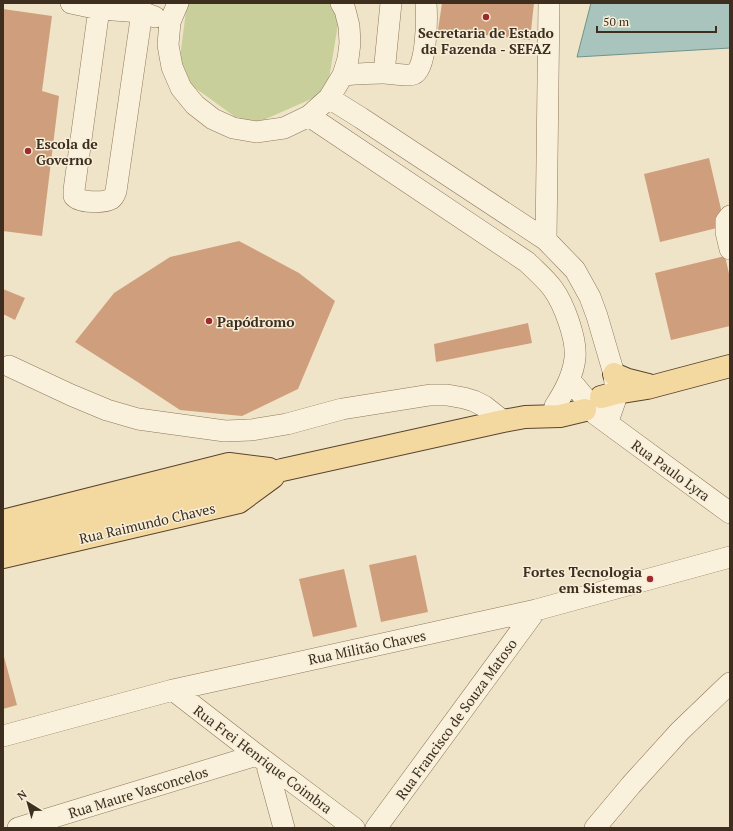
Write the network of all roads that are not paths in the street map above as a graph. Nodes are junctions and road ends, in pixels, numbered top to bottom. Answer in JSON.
{"nodes":[{"id":1,"x":71,"y":3,"type":"edge"},
{"id":2,"x":178,"y":3,"type":"edge"},
{"id":3,"x":391,"y":3,"type":"edge"},
{"id":4,"x":426,"y":3,"type":"edge"},
{"id":5,"x":549,"y":3,"type":"edge"},
{"id":6,"x":344,"y":5,"type":"edge"},
{"id":7,"x":100,"y":9,"type":"junction"},
{"id":8,"x":142,"y":12,"type":"junction"},
{"id":9,"x":170,"y":22,"type":"junction"},
{"id":10,"x":384,"y":73,"type":"junction"},
{"id":11,"x":343,"y":75,"type":"junction"},
{"id":12,"x":329,"y":98,"type":"junction"},
{"id":13,"x":309,"y":116,"type":"junction"},
{"id":14,"x":730,"y":216,"type":"edge"},
{"id":15,"x":546,"y":240,"type":"junction"},
{"id":16,"x":730,"y":249,"type":"edge"},
{"id":17,"x":9,"y":366,"type":"dead end"},
{"id":18,"x":730,"y":366,"type":"edge"},
{"id":19,"x":570,"y":380,"type":"junction"},
{"id":20,"x":601,"y":404,"type":"junction"},
{"id":21,"x":555,"y":406,"type":"junction"},
{"id":22,"x":525,"y":417,"type":"junction"},
{"id":23,"x":503,"y":421,"type":"junction"},
{"id":24,"x":282,"y":470,"type":"junction"},
{"id":25,"x":730,"y":513,"type":"edge"},
{"id":26,"x":3,"y":521,"type":"edge"},
{"id":27,"x":3,"y":539,"type":"edge"},
{"id":28,"x":3,"y":557,"type":"edge"},
{"id":29,"x":730,"y":557,"type":"edge"},
{"id":30,"x":536,"y":610,"type":"junction"},
{"id":31,"x":730,"y":683,"type":"edge"},
{"id":32,"x":173,"y":690,"type":"junction"},
{"id":33,"x":3,"y":736,"type":"edge"},
{"id":34,"x":262,"y":759,"type":"junction"},
{"id":35,"x":18,"y":828,"type":"edge"},
{"id":36,"x":284,"y":828,"type":"edge"},
{"id":37,"x":354,"y":828,"type":"edge"},
{"id":38,"x":376,"y":828,"type":"edge"},
{"id":39,"x":595,"y":828,"type":"edge"}],
"edges":[{"from":1,"to":7,"type":"street"},
{"from":2,"to":9,"type":"street"},
{"from":3,"to":10,"type":"street"},
{"from":4,"to":10,"type":"street"},
{"from":5,"to":15,"type":"street"},
{"from":6,"to":11,"type":"street"},
{"from":7,"to":8,"type":"street"},
{"from":7,"to":8,"type":"street"},
{"from":8,"to":9,"type":"street"},
{"from":9,"to":13,"type":"street"},
{"from":10,"to":11,"type":"street"},
{"from":11,"to":12,"type":"street"},
{"from":12,"to":13,"type":"street"},
{"from":12,"to":15,"type":"street"},
{"from":13,"to":19,"type":"street"},
{"from":14,"to":16,"type":"street"},
{"from":15,"to":20,"type":"street"},
{"from":17,"to":23,"type":"street"},
{"from":18,"to":20,"type":"main road"},
{"from":19,"to":20,"type":"street","name":"Rua Paulo Lyra"},
{"from":19,"to":21,"type":"street"},
{"from":20,"to":21,"type":"main road","name":"Rua Raimundo Chaves"},
{"from":20,"to":22,"type":"main road","name":"Rua Raimundo Chaves"},
{"from":20,"to":25,"type":"street","name":"Rua Paulo Lyra"},
{"from":21,"to":22,"type":"main road","name":"Rua Raimundo Chaves"},
{"from":22,"to":23,"type":"main road","name":"Rua Raimundo Chaves"},
{"from":23,"to":24,"type":"main road","name":"Rua Raimundo Chaves"},
{"from":24,"to":26,"type":"main road","name":"Rua Raimundo Chaves"},
{"from":24,"to":27,"type":"main road","name":"Rua Raimundo Chaves"},
{"from":24,"to":28,"type":"main road","name":"Rua Raimundo Chaves"},
{"from":29,"to":30,"type":"street","name":"Rua Militão Chaves"},
{"from":30,"to":32,"type":"street","name":"Rua Militão Chaves"},
{"from":30,"to":38,"type":"street","name":"Rua Francisco de Souza Matoso"},
{"from":31,"to":39,"type":"street"},
{"from":32,"to":33,"type":"street","name":"Rua Militão Chaves"},
{"from":32,"to":34,"type":"street","name":"Rua Frei Henrique Coimbra"},
{"from":34,"to":35,"type":"street","name":"Rua Maure Vasconcelos"},
{"from":34,"to":36,"type":"street"},
{"from":34,"to":37,"type":"street","name":"Rua Frei Henrique Coimbra"}]}
